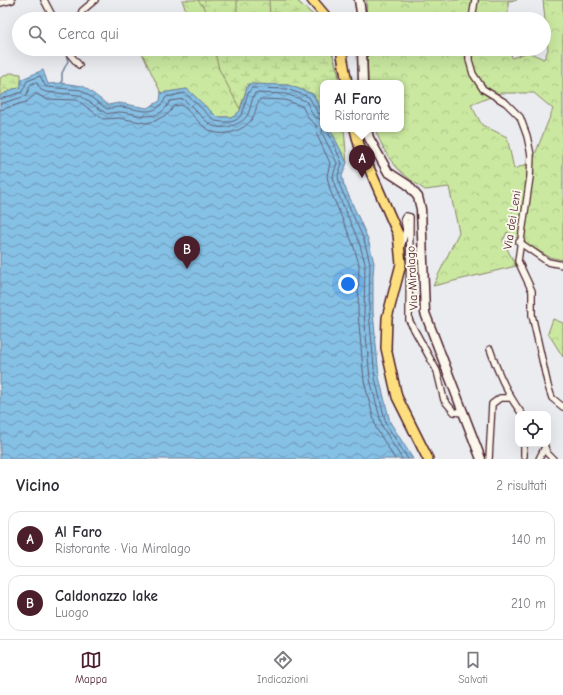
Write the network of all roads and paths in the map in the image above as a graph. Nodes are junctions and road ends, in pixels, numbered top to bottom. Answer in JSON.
{"nodes":[{"id":1,"x":12,"y":0,"type":"edge"},
{"id":2,"x":44,"y":0,"type":"edge"},
{"id":3,"x":95,"y":0,"type":"edge"},
{"id":4,"x":312,"y":0,"type":"edge"},
{"id":5,"x":359,"y":0,"type":"edge"},
{"id":6,"x":475,"y":0,"type":"edge"},
{"id":7,"x":0,"y":3,"type":"edge"},
{"id":8,"x":50,"y":12,"type":"edge"},
{"id":9,"x":82,"y":12,"type":"edge"},
{"id":10,"x":322,"y":12,"type":"edge"},
{"id":11,"x":361,"y":12,"type":"edge"},
{"id":12,"x":473,"y":12,"type":"edge"},
{"id":13,"x":72,"y":56,"type":"edge"},
{"id":14,"x":342,"y":56,"type":"edge"},
{"id":15,"x":362,"y":56,"type":"edge"},
{"id":16,"x":469,"y":56,"type":"edge"},
{"id":17,"x":79,"y":65,"type":"dead end"},
{"id":18,"x":346,"y":80,"type":"edge"},
{"id":19,"x":363,"y":80,"type":"edge"},
{"id":20,"x":356,"y":132,"type":"edge"},
{"id":21,"x":368,"y":132,"type":"edge"},
{"id":22,"x":519,"y":242,"type":"junction"},
{"id":23,"x":400,"y":249,"type":"junction"},
{"id":24,"x":563,"y":265,"type":"edge"},
{"id":25,"x":490,"y":350,"type":"dead end"},
{"id":26,"x":510,"y":398,"type":"junction"},
{"id":27,"x":563,"y":408,"type":"edge"},
{"id":28,"x":520,"y":411,"type":"edge"},
{"id":29,"x":463,"y":413,"type":"junction"},
{"id":30,"x":524,"y":447,"type":"edge"},
{"id":31,"x":544,"y":447,"type":"edge"},
{"id":32,"x":524,"y":456,"type":"dead end"},
{"id":33,"x":428,"y":459,"type":"edge"},
{"id":34,"x":481,"y":459,"type":"edge"},
{"id":35,"x":489,"y":459,"type":"edge"},
{"id":36,"x":539,"y":459,"type":"edge"},
{"id":37,"x":553,"y":459,"type":"edge"}],
"edges":[{"from":1,"to":7,"type":"street"},
{"from":2,"to":8,"type":"street"},
{"from":3,"to":9,"type":"street"},
{"from":4,"to":10,"type":"main road"},
{"from":5,"to":11,"type":"street"},
{"from":6,"to":12,"type":"street"},
{"from":13,"to":17,"type":"street"},
{"from":14,"to":18,"type":"main road"},
{"from":15,"to":19,"type":"street"},
{"from":16,"to":22,"type":"street","name":"Via dei Leni"},
{"from":20,"to":23,"type":"main road"},
{"from":21,"to":29,"type":"street","name":"Via Miralago"},
{"from":22,"to":24,"type":"street"},
{"from":22,"to":27,"type":"street","name":"Via dei Leni"},
{"from":23,"to":29,"type":"street"},
{"from":23,"to":33,"type":"main road"},
{"from":25,"to":26,"type":"street"},
{"from":26,"to":28,"type":"street"},
{"from":26,"to":35,"type":"street"},
{"from":29,"to":34,"type":"street","name":"Via Miralago"},
{"from":30,"to":32,"type":"street"},
{"from":31,"to":36,"type":"street"},
{"from":31,"to":37,"type":"street"}]}
